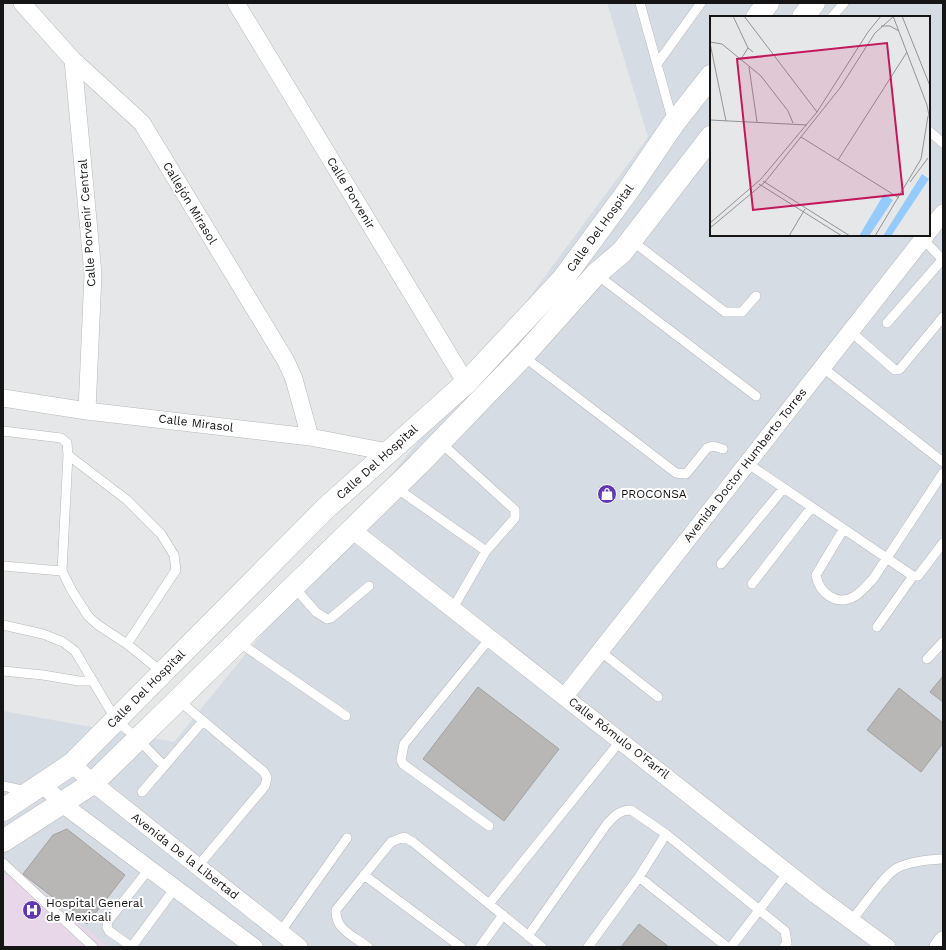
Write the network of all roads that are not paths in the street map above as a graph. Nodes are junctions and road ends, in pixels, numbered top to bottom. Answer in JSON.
{"nodes":[{"id":1,"x":236,"y":3,"type":"edge"},
{"id":2,"x":701,"y":3,"type":"edge"},
{"id":3,"x":768,"y":3,"type":"edge"},
{"id":4,"x":814,"y":3,"type":"edge"},
{"id":5,"x":844,"y":3,"type":"edge"},
{"id":6,"x":25,"y":4,"type":"edge"},
{"id":7,"x":642,"y":4,"type":"edge"},
{"id":8,"x":758,"y":16,"type":"edge"},
{"id":9,"x":804,"y":16,"type":"edge"},
{"id":10,"x":833,"y":16,"type":"edge"},
{"id":11,"x":73,"y":60,"type":"junction"},
{"id":12,"x":657,"y":64,"type":"junction"},
{"id":13,"x":710,"y":77,"type":"edge"},
{"id":14,"x":674,"y":123,"type":"junction"},
{"id":15,"x":930,"y":132,"type":"edge"},
{"id":16,"x":710,"y":138,"type":"edge"},
{"id":17,"x":943,"y":143,"type":"edge"},
{"id":18,"x":943,"y":213,"type":"edge"},
{"id":19,"x":930,"y":230,"type":"edge"},
{"id":20,"x":925,"y":236,"type":"edge"},
{"id":21,"x":927,"y":236,"type":"edge"},
{"id":22,"x":631,"y":240,"type":"junction"},
{"id":23,"x":943,"y":260,"type":"edge"},
{"id":24,"x":596,"y":274,"type":"junction"},
{"id":25,"x":756,"y":296,"type":"dead end"},
{"id":26,"x":943,"y":317,"type":"edge"},
{"id":27,"x":887,"y":323,"type":"dead end"},
{"id":28,"x":850,"y":331,"type":"junction"},
{"id":29,"x":522,"y":356,"type":"junction"},
{"id":30,"x":822,"y":367,"type":"junction"},
{"id":31,"x":466,"y":383,"type":"junction"},
{"id":32,"x":756,"y":396,"type":"dead end"},
{"id":33,"x":3,"y":398,"type":"edge"},
{"id":34,"x":87,"y":411,"type":"junction"},
{"id":35,"x":3,"y":431,"type":"edge"},
{"id":36,"x":310,"y":437,"type":"junction"},
{"id":37,"x":440,"y":442,"type":"junction"},
{"id":38,"x":723,"y":449,"type":"dead end"},
{"id":39,"x":388,"y":452,"type":"junction"},
{"id":40,"x":68,"y":455,"type":"junction"},
{"id":41,"x":943,"y":462,"type":"edge"},
{"id":42,"x":747,"y":463,"type":"junction"},
{"id":43,"x":943,"y":473,"type":"edge"},
{"id":44,"x":395,"y":487,"type":"junction"},
{"id":45,"x":783,"y":489,"type":"junction"},
{"id":46,"x":811,"y":508,"type":"junction"},
{"id":47,"x":351,"y":529,"type":"junction"},
{"id":48,"x":843,"y":530,"type":"junction"},
{"id":49,"x":943,"y":543,"type":"edge"},
{"id":50,"x":486,"y":551,"type":"junction"},
{"id":51,"x":887,"y":559,"type":"junction"},
{"id":52,"x":721,"y":564,"type":"dead end"},
{"id":53,"x":3,"y":566,"type":"edge"},
{"id":54,"x":62,"y":571,"type":"junction"},
{"id":55,"x":913,"y":576,"type":"junction"},
{"id":56,"x":752,"y":584,"type":"dead end"},
{"id":57,"x":293,"y":586,"type":"junction"},
{"id":58,"x":369,"y":586,"type":"dead end"},
{"id":59,"x":453,"y":608,"type":"junction"},
{"id":60,"x":3,"y":625,"type":"edge"},
{"id":61,"x":877,"y":627,"type":"dead end"},
{"id":62,"x":491,"y":637,"type":"junction"},
{"id":63,"x":237,"y":641,"type":"junction"},
{"id":64,"x":943,"y":642,"type":"edge"},
{"id":65,"x":128,"y":644,"type":"junction"},
{"id":66,"x":600,"y":651,"type":"junction"},
{"id":67,"x":927,"y":659,"type":"dead end"},
{"id":68,"x":3,"y":671,"type":"edge"},
{"id":69,"x":163,"y":672,"type":"junction"},
{"id":70,"x":94,"y":682,"type":"junction"},
{"id":71,"x":565,"y":696,"type":"junction"},
{"id":72,"x":658,"y":697,"type":"dead end"},
{"id":73,"x":177,"y":700,"type":"junction"},
{"id":74,"x":346,"y":716,"type":"dead end"},
{"id":75,"x":116,"y":720,"type":"junction"},
{"id":76,"x":203,"y":721,"type":"junction"},
{"id":77,"x":138,"y":738,"type":"junction"},
{"id":78,"x":621,"y":740,"type":"junction"},
{"id":79,"x":72,"y":764,"type":"junction"},
{"id":80,"x":164,"y":766,"type":"junction"},
{"id":81,"x":93,"y":783,"type":"junction"},
{"id":82,"x":3,"y":786,"type":"edge"},
{"id":83,"x":36,"y":787,"type":"junction"},
{"id":84,"x":142,"y":792,"type":"dead end"},
{"id":85,"x":61,"y":802,"type":"junction"},
{"id":86,"x":3,"y":810,"type":"edge"},
{"id":87,"x":489,"y":826,"type":"dead end"},
{"id":88,"x":666,"y":834,"type":"junction"},
{"id":89,"x":346,"y":838,"type":"dead end"},
{"id":90,"x":3,"y":841,"type":"edge"},
{"id":91,"x":943,"y":859,"type":"edge"},
{"id":92,"x":3,"y":863,"type":"edge"},
{"id":93,"x":198,"y":866,"type":"junction"},
{"id":94,"x":149,"y":868,"type":"junction"},
{"id":95,"x":788,"y":872,"type":"junction"},
{"id":96,"x":364,"y":875,"type":"junction"},
{"id":97,"x":639,"y":877,"type":"junction"},
{"id":98,"x":176,"y":888,"type":"junction"},
{"id":99,"x":489,"y":904,"type":"junction"},
{"id":100,"x":758,"y":910,"type":"junction"},
{"id":101,"x":503,"y":915,"type":"junction"},
{"id":102,"x":852,"y":920,"type":"junction"},
{"id":103,"x":281,"y":932,"type":"junction"},
{"id":104,"x":528,"y":936,"type":"junction"},
{"id":105,"x":943,"y":940,"type":"edge"},
{"id":106,"x":244,"y":944,"type":"edge"},
{"id":107,"x":93,"y":947,"type":"edge"},
{"id":108,"x":299,"y":947,"type":"edge"},
{"id":109,"x":368,"y":947,"type":"edge"},
{"id":110,"x":461,"y":947,"type":"edge"},
{"id":111,"x":480,"y":947,"type":"edge"},
{"id":112,"x":542,"y":947,"type":"edge"},
{"id":113,"x":588,"y":947,"type":"edge"},
{"id":114,"x":727,"y":947,"type":"edge"},
{"id":115,"x":731,"y":947,"type":"edge"},
{"id":116,"x":784,"y":947,"type":"edge"},
{"id":117,"x":887,"y":947,"type":"edge"},
{"id":118,"x":938,"y":947,"type":"edge"}],
"edges":[{"from":1,"to":31,"type":"street","name":"Calle Porvenir"},
{"from":2,"to":12,"type":"lane"},
{"from":3,"to":8,"type":"street"},
{"from":4,"to":9,"type":"street"},
{"from":5,"to":10,"type":"lane"},
{"from":6,"to":11,"type":"street","name":"Callejón Mirasol"},
{"from":7,"to":12,"type":"lane"},
{"from":11,"to":34,"type":"street","name":"Calle Porvenir Central"},
{"from":11,"to":36,"type":"street","name":"Callejón Mirasol"},
{"from":12,"to":14,"type":"lane"},
{"from":13,"to":14,"type":"street","name":"Calle Del Hospital"},
{"from":14,"to":31,"type":"street","name":"Calle Del Hospital"},
{"from":15,"to":17,"type":"lane"},
{"from":16,"to":22,"type":"street","name":"Calle Del Hospital"},
{"from":18,"to":19,"type":"street","name":"Avenida Doctor Humberto Torres"},
{"from":20,"to":28,"type":"street","name":"Avenida Doctor Humberto Torres"},
{"from":21,"to":23,"type":"lane"},
{"from":22,"to":24,"type":"street","name":"Calle Del Hospital"},
{"from":22,"to":25,"type":"lane"},
{"from":23,"to":27,"type":"lane"},
{"from":24,"to":29,"type":"street","name":"Calle Del Hospital"},
{"from":24,"to":32,"type":"lane"},
{"from":26,"to":28,"type":"lane"},
{"from":28,"to":30,"type":"street","name":"Avenida Doctor Humberto Torres"},
{"from":29,"to":37,"type":"street","name":"Calle Del Hospital"},
{"from":29,"to":38,"type":"lane"},
{"from":30,"to":41,"type":"lane"},
{"from":30,"to":42,"type":"street","name":"Avenida Doctor Humberto Torres"},
{"from":31,"to":39,"type":"street","name":"Calle Del Hospital"},
{"from":33,"to":34,"type":"street","name":"Calle Mirasol"},
{"from":34,"to":36,"type":"street","name":"Calle Mirasol"},
{"from":35,"to":40,"type":"lane"},
{"from":36,"to":39,"type":"street","name":"Calle Mirasol"},
{"from":37,"to":44,"type":"street","name":"Calle Del Hospital"},
{"from":37,"to":50,"type":"lane"},
{"from":39,"to":44,"type":"street"},
{"from":39,"to":69,"type":"street","name":"Calle Del Hospital"},
{"from":40,"to":54,"type":"lane"},
{"from":40,"to":65,"type":"lane"},
{"from":42,"to":45,"type":"lane"},
{"from":42,"to":66,"type":"street","name":"Avenida Doctor Humberto Torres"},
{"from":43,"to":51,"type":"lane"},
{"from":44,"to":47,"type":"street","name":"Calle Del Hospital"},
{"from":44,"to":50,"type":"lane"},
{"from":45,"to":46,"type":"lane"},
{"from":45,"to":52,"type":"lane"},
{"from":46,"to":48,"type":"lane"},
{"from":46,"to":56,"type":"lane"},
{"from":47,"to":57,"type":"street","name":"Calle Del Hospital"},
{"from":47,"to":59,"type":"street","name":"Calle Rómulo O'Farril"},
{"from":48,"to":51,"type":"lane"},
{"from":48,"to":51,"type":"lane"},
{"from":49,"to":55,"type":"lane"},
{"from":50,"to":59,"type":"lane"},
{"from":51,"to":55,"type":"lane"},
{"from":53,"to":54,"type":"lane"},
{"from":54,"to":65,"type":"lane"},
{"from":55,"to":61,"type":"lane"},
{"from":57,"to":58,"type":"lane"},
{"from":57,"to":63,"type":"street","name":"Calle Del Hospital"},
{"from":59,"to":62,"type":"street","name":"Calle Rómulo O'Farril"},
{"from":60,"to":70,"type":"lane"},
{"from":62,"to":71,"type":"street","name":"Calle Rómulo O'Farril"},
{"from":62,"to":87,"type":"lane"},
{"from":63,"to":73,"type":"street","name":"Calle Del Hospital"},
{"from":63,"to":74,"type":"lane"},
{"from":64,"to":67,"type":"lane"},
{"from":65,"to":69,"type":"lane"},
{"from":66,"to":71,"type":"street","name":"Avenida Doctor Humberto Torres"},
{"from":66,"to":72,"type":"lane"},
{"from":68,"to":70,"type":"lane"},
{"from":69,"to":75,"type":"street","name":"Calle Del Hospital"},
{"from":70,"to":75,"type":"lane"},
{"from":71,"to":78,"type":"street","name":"Calle Rómulo O'Farril"},
{"from":73,"to":76,"type":"lane"},
{"from":73,"to":77,"type":"street","name":"Calle Del Hospital"},
{"from":75,"to":77,"type":"lane"},
{"from":75,"to":79,"type":"street","name":"Calle Del Hospital"},
{"from":76,"to":80,"type":"lane"},
{"from":76,"to":93,"type":"lane"},
{"from":77,"to":80,"type":"lane"},
{"from":77,"to":81,"type":"street","name":"Calle Del Hospital"},
{"from":78,"to":95,"type":"street","name":"Calle Rómulo O'Farril"},
{"from":78,"to":99,"type":"lane"},
{"from":79,"to":81,"type":"street","name":"Avenida De la Libertad"},
{"from":79,"to":83,"type":"street","name":"Calle Del Hospital"},
{"from":80,"to":84,"type":"lane"},
{"from":81,"to":85,"type":"street","name":"Calle Del Hospital"},
{"from":81,"to":93,"type":"street","name":"Avenida De la Libertad"},
{"from":82,"to":83,"type":"lane"},
{"from":83,"to":85,"type":"street"},
{"from":83,"to":86,"type":"street","name":"Calle Del Hospital"},
{"from":85,"to":90,"type":"street","name":"Calle Del Hospital"},
{"from":85,"to":94,"type":"street"},
{"from":88,"to":97,"type":"lane"},
{"from":88,"to":100,"type":"lane"},
{"from":88,"to":104,"type":"lane"},
{"from":89,"to":103,"type":"lane"},
{"from":91,"to":102,"type":"lane"},
{"from":92,"to":107,"type":"lane"},
{"from":93,"to":103,"type":"street","name":"Avenida De la Libertad"},
{"from":94,"to":98,"type":"street"},
{"from":94,"to":98,"type":"lane"},
{"from":95,"to":100,"type":"lane"},
{"from":95,"to":102,"type":"street","name":"Calle Rómulo O'Farril"},
{"from":96,"to":99,"type":"lane"},
{"from":96,"to":109,"type":"lane"},
{"from":96,"to":110,"type":"lane"},
{"from":97,"to":113,"type":"lane"},
{"from":97,"to":114,"type":"lane"},
{"from":98,"to":106,"type":"street"},
{"from":99,"to":101,"type":"lane"},
{"from":100,"to":115,"type":"lane"},
{"from":100,"to":116,"type":"lane"},
{"from":101,"to":104,"type":"lane"},
{"from":101,"to":111,"type":"lane"},
{"from":102,"to":117,"type":"street","name":"Calle Rómulo O'Farril"},
{"from":103,"to":108,"type":"street","name":"Avenida De la Libertad"},
{"from":104,"to":112,"type":"lane"},
{"from":105,"to":118,"type":"street"}]}
